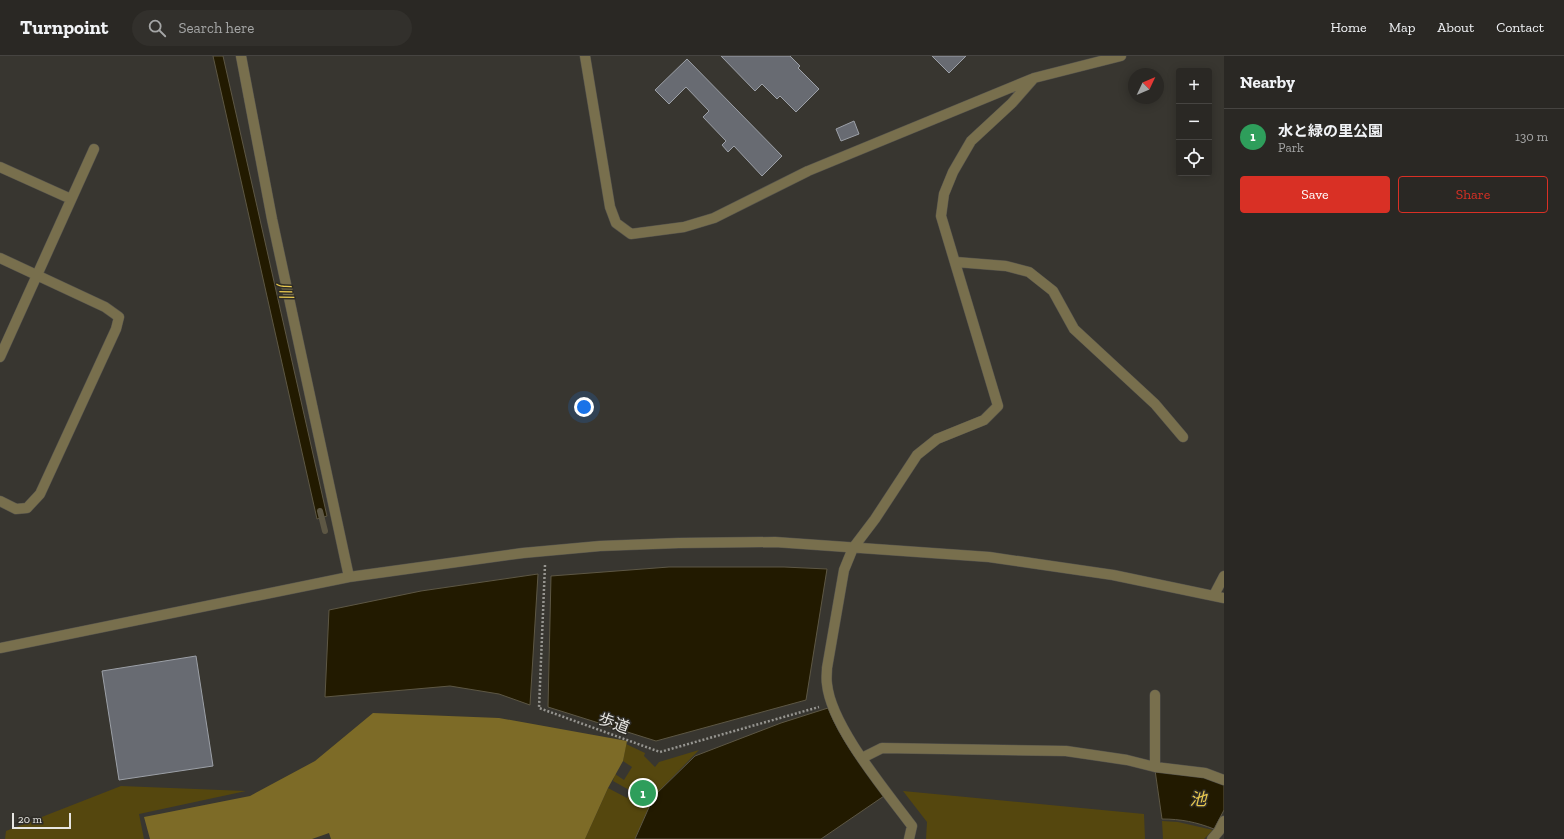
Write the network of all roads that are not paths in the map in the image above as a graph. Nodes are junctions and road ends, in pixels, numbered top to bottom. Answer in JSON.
{"nodes":[{"id":1,"x":241,"y":56,"type":"edge"},
{"id":2,"x":585,"y":56,"type":"edge"},
{"id":3,"x":1121,"y":56,"type":"edge"},
{"id":4,"x":1034,"y":78,"type":"junction"},
{"id":5,"x":94,"y":149,"type":"dead end"},
{"id":6,"x":0,"y":167,"type":"edge"},
{"id":7,"x":71,"y":199,"type":"junction"},
{"id":8,"x":0,"y":258,"type":"edge"},
{"id":9,"x":956,"y":262,"type":"junction"},
{"id":10,"x":37,"y":274,"type":"junction"},
{"id":11,"x":1,"y":351,"type":"edge"},
{"id":12,"x":1182,"y":436,"type":"dead end"},
{"id":13,"x":0,"y":501,"type":"edge"},
{"id":14,"x":853,"y":548,"type":"junction"},
{"id":15,"x":1224,"y":576,"type":"edge"},
{"id":16,"x":349,"y":578,"type":"junction"},
{"id":17,"x":1219,"y":596,"type":"edge"},
{"id":18,"x":0,"y":648,"type":"edge"},
{"id":19,"x":1155,"y":695,"type":"dead end"},
{"id":20,"x":862,"y":758,"type":"junction"},
{"id":21,"x":1155,"y":767,"type":"junction"},
{"id":22,"x":1224,"y":780,"type":"edge"},
{"id":23,"x":1224,"y":821,"type":"edge"},
{"id":24,"x":909,"y":839,"type":"edge"},
{"id":25,"x":1212,"y":839,"type":"edge"}],
"edges":[{"from":1,"to":16,"type":"street"},
{"from":2,"to":4,"type":"street"},
{"from":3,"to":4,"type":"street"},
{"from":4,"to":9,"type":"street"},
{"from":5,"to":7,"type":"street"},
{"from":6,"to":7,"type":"street"},
{"from":7,"to":10,"type":"street"},
{"from":8,"to":10,"type":"street"},
{"from":9,"to":12,"type":"street"},
{"from":9,"to":14,"type":"street"},
{"from":10,"to":11,"type":"street"},
{"from":10,"to":13,"type":"street"},
{"from":14,"to":16,"type":"street"},
{"from":14,"to":17,"type":"street"},
{"from":14,"to":20,"type":"street"},
{"from":15,"to":17,"type":"street"},
{"from":16,"to":18,"type":"street"},
{"from":19,"to":21,"type":"street"},
{"from":20,"to":21,"type":"street"},
{"from":20,"to":24,"type":"street"},
{"from":21,"to":22,"type":"street"},
{"from":23,"to":25,"type":"street"}]}
